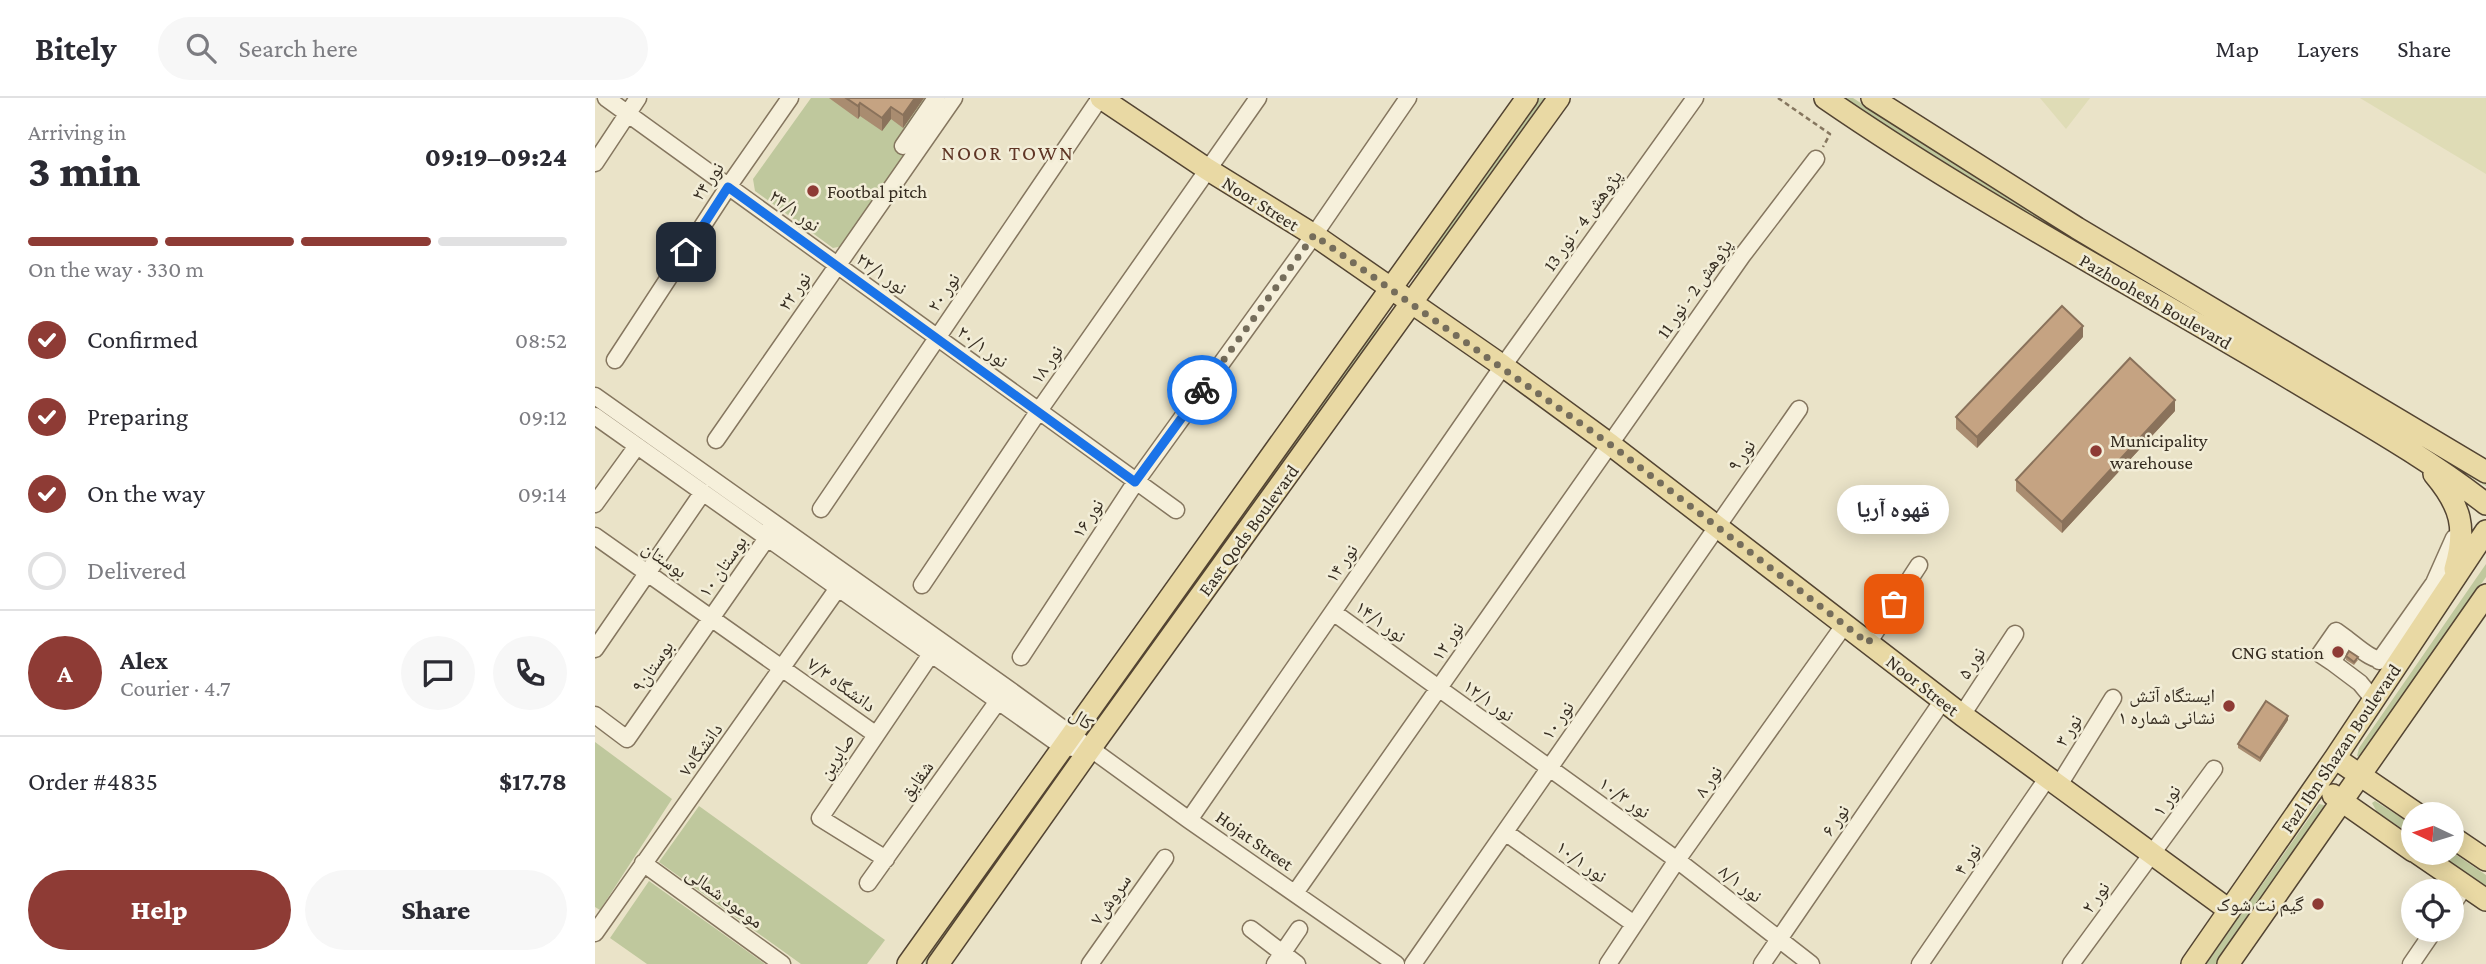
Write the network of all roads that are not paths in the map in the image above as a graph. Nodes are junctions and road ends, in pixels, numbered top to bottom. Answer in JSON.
{"nodes":[{"id":1,"x":605,"y":98,"type":"edge"},
{"id":2,"x":638,"y":98,"type":"edge"},
{"id":3,"x":790,"y":98,"type":"edge"},
{"id":4,"x":936,"y":98,"type":"edge"},
{"id":5,"x":954,"y":98,"type":"edge"},
{"id":6,"x":1100,"y":98,"type":"edge"},
{"id":7,"x":1258,"y":98,"type":"edge"},
{"id":8,"x":1408,"y":98,"type":"edge"},
{"id":9,"x":1527,"y":98,"type":"edge"},
{"id":10,"x":1559,"y":98,"type":"edge"},
{"id":11,"x":1695,"y":98,"type":"edge"},
{"id":12,"x":1825,"y":98,"type":"edge"},
{"id":13,"x":1872,"y":98,"type":"edge"},
{"id":14,"x":627,"y":114,"type":"junction"},
{"id":15,"x":903,"y":146,"type":"dead end"},
{"id":16,"x":1816,"y":159,"type":"road end"},
{"id":17,"x":595,"y":163,"type":"edge"},
{"id":18,"x":1207,"y":169,"type":"junction"},
{"id":19,"x":728,"y":187,"type":"junction"},
{"id":20,"x":1314,"y":235,"type":"junction"},
{"id":21,"x":837,"y":266,"type":"junction"},
{"id":22,"x":1391,"y":288,"type":"junction"},
{"id":23,"x":1410,"y":303,"type":"junction"},
{"id":24,"x":937,"y":338,"type":"junction"},
{"id":25,"x":615,"y":360,"type":"dead end"},
{"id":26,"x":1503,"y":366,"type":"junction"},
{"id":27,"x":595,"y":396,"type":"edge"},
{"id":28,"x":1799,"y":409,"type":"dead end"},
{"id":29,"x":1038,"y":412,"type":"junction"},
{"id":30,"x":595,"y":416,"type":"edge"},
{"id":31,"x":716,"y":440,"type":"dead end"},
{"id":32,"x":1611,"y":445,"type":"junction"},
{"id":33,"x":637,"y":446,"type":"junction"},
{"id":34,"x":2419,"y":456,"type":"junction"},
{"id":35,"x":2486,"y":472,"type":"edge"},
{"id":36,"x":1135,"y":482,"type":"junction"},
{"id":37,"x":703,"y":492,"type":"junction"},
{"id":38,"x":595,"y":504,"type":"edge"},
{"id":39,"x":2486,"y":505,"type":"edge"},
{"id":40,"x":821,"y":509,"type":"dead end"},
{"id":41,"x":1176,"y":510,"type":"dead end"},
{"id":42,"x":2461,"y":515,"type":"junction"},
{"id":43,"x":1718,"y":526,"type":"junction"},
{"id":44,"x":2486,"y":531,"type":"edge"},
{"id":45,"x":595,"y":536,"type":"edge"},
{"id":46,"x":767,"y":538,"type":"junction"},
{"id":47,"x":1919,"y":565,"type":"dead end"},
{"id":48,"x":647,"y":573,"type":"junction"},
{"id":49,"x":922,"y":585,"type":"dead end"},
{"id":50,"x":838,"y":588,"type":"junction"},
{"id":51,"x":2448,"y":589,"type":"junction"},
{"id":52,"x":2486,"y":595,"type":"edge"},
{"id":53,"x":1333,"y":612,"type":"junction"},
{"id":54,"x":712,"y":617,"type":"junction"},
{"id":55,"x":1845,"y":624,"type":"junction"},
{"id":56,"x":2015,"y":634,"type":"dead end"},
{"id":57,"x":1868,"y":643,"type":"junction"},
{"id":58,"x":595,"y":649,"type":"edge"},
{"id":59,"x":931,"y":654,"type":"junction"},
{"id":60,"x":2403,"y":656,"type":"junction"},
{"id":61,"x":1021,"y":657,"type":"dead end"},
{"id":62,"x":2379,"y":661,"type":"junction"},
{"id":63,"x":784,"y":668,"type":"junction"},
{"id":64,"x":1439,"y":689,"type":"junction"},
{"id":65,"x":2113,"y":698,"type":"dead end"},
{"id":66,"x":2374,"y":700,"type":"junction"},
{"id":67,"x":998,"y":701,"type":"junction"},
{"id":68,"x":1943,"y":701,"type":"junction"},
{"id":69,"x":595,"y":715,"type":"edge"},
{"id":70,"x":1962,"y":715,"type":"junction"},
{"id":71,"x":875,"y":734,"type":"junction"},
{"id":72,"x":1067,"y":741,"type":"junction"},
{"id":73,"x":1090,"y":749,"type":"junction"},
{"id":74,"x":2335,"y":758,"type":"junction"},
{"id":75,"x":1549,"y":769,"type":"junction"},
{"id":76,"x":2214,"y":769,"type":"dead end"},
{"id":77,"x":2361,"y":775,"type":"junction"},
{"id":78,"x":2053,"y":781,"type":"junction"},
{"id":79,"x":2316,"y":784,"type":"junction"},
{"id":80,"x":2342,"y":802,"type":"junction"},
{"id":81,"x":2401,"y":803,"type":"edge"},
{"id":82,"x":1189,"y":820,"type":"junction"},
{"id":83,"x":1505,"y":832,"type":"junction"},
{"id":84,"x":2401,"y":841,"type":"edge"},
{"id":85,"x":2464,"y":844,"type":"edge"},
{"id":86,"x":2152,"y":855,"type":"junction"},
{"id":87,"x":2485,"y":857,"type":"edge"},
{"id":88,"x":1165,"y":858,"type":"dead end"},
{"id":89,"x":886,"y":859,"type":"junction"},
{"id":90,"x":1677,"y":860,"type":"junction"},
{"id":91,"x":643,"y":863,"type":"junction"},
{"id":92,"x":2435,"y":865,"type":"edge"},
{"id":93,"x":868,"y":883,"type":"dead end"},
{"id":94,"x":2465,"y":886,"type":"joint"},
{"id":95,"x":1295,"y":893,"type":"junction"},
{"id":96,"x":2486,"y":900,"type":"edge"},
{"id":97,"x":2229,"y":910,"type":"junction"},
{"id":98,"x":1634,"y":924,"type":"junction"},
{"id":99,"x":597,"y":925,"type":"edge"},
{"id":100,"x":1251,"y":929,"type":"dead end"},
{"id":101,"x":1299,"y":929,"type":"dead end"},
{"id":102,"x":1778,"y":939,"type":"junction"},
{"id":103,"x":2426,"y":942,"type":"edge"},
{"id":104,"x":1279,"y":959,"type":"edge"},
{"id":105,"x":782,"y":964,"type":"edge"},
{"id":106,"x":908,"y":964,"type":"edge"},
{"id":107,"x":939,"y":964,"type":"edge"},
{"id":108,"x":1090,"y":964,"type":"edge"},
{"id":109,"x":1297,"y":964,"type":"edge"},
{"id":110,"x":1396,"y":964,"type":"edge"},
{"id":111,"x":1413,"y":964,"type":"edge"},
{"id":112,"x":1608,"y":964,"type":"edge"},
{"id":113,"x":1762,"y":964,"type":"edge"},
{"id":114,"x":1811,"y":964,"type":"edge"},
{"id":115,"x":1920,"y":964,"type":"edge"},
{"id":116,"x":2071,"y":964,"type":"edge"},
{"id":117,"x":2192,"y":964,"type":"edge"},
{"id":118,"x":2228,"y":964,"type":"edge"},
{"id":119,"x":2411,"y":964,"type":"edge"}],
"edges":[{"from":1,"to":14,"type":"street","name":"نور ۲۴/۱"},
{"from":2,"to":14,"type":"street"},
{"from":3,"to":19,"type":"street","name":"نور ۲۴"},
{"from":4,"to":15,"type":"street"},
{"from":5,"to":21,"type":"street","name":"نور ۲۲"},
{"from":6,"to":18,"type":"main road","name":"Noor Street"},
{"from":6,"to":24,"type":"street","name":"نور ۲۰"},
{"from":7,"to":18,"type":"street","name":"نور ۱۸"},
{"from":8,"to":20,"type":"street","name":"نور ۱۶"},
{"from":9,"to":22,"type":"main road","name":"East Qods Boulevard"},
{"from":10,"to":23,"type":"main road","name":"East Qods Boulevard"},
{"from":11,"to":26,"type":"street","name":"پژوهش 4 - نور 13"},
{"from":12,"to":34,"type":"main road","name":"Pazhoohesh Boulevard"},
{"from":13,"to":35,"type":"main road","name":"Pazhoohesh Boulevard"},
{"from":14,"to":17,"type":"street"},
{"from":14,"to":19,"type":"street","name":"نور ۲۴/۱"},
{"from":16,"to":32,"type":"street","name":"پژوهش 2 - نور 11"},
{"from":18,"to":20,"type":"main road","name":"Noor Street"},
{"from":18,"to":29,"type":"street","name":"نور ۱۸"},
{"from":19,"to":21,"type":"street","name":"نور ۲۴/۱"},
{"from":19,"to":25,"type":"street","name":"نور ۲۴"},
{"from":20,"to":22,"type":"main road","name":"Noor Street"},
{"from":20,"to":36,"type":"street","name":"نور ۱۶"},
{"from":21,"to":24,"type":"street","name":"نور ۲۲/۱"},
{"from":21,"to":31,"type":"street","name":"نور ۲۲"},
{"from":22,"to":23,"type":"main road","name":"Noor Street"},
{"from":22,"to":72,"type":"main road","name":"East Qods Boulevard"},
{"from":23,"to":26,"type":"main road","name":"Noor Street"},
{"from":23,"to":73,"type":"main road","name":"East Qods Boulevard"},
{"from":24,"to":29,"type":"street","name":"نور ۲۰/۱"},
{"from":24,"to":40,"type":"street","name":"نور ۲۰"},
{"from":26,"to":32,"type":"main road","name":"Noor Street"},
{"from":26,"to":53,"type":"street","name":"نور ۱۴"},
{"from":27,"to":72,"type":"street","name":"کال"},
{"from":28,"to":43,"type":"street","name":"نور ۹"},
{"from":29,"to":36,"type":"street","name":"نور ۲۰/۱"},
{"from":29,"to":49,"type":"street","name":"نور ۱۸"},
{"from":30,"to":33,"type":"street","name":"کال"},
{"from":32,"to":43,"type":"main road","name":"Noor Street"},
{"from":32,"to":64,"type":"street","name":"نور ۱۲"},
{"from":33,"to":37,"type":"street","name":"کال"},
{"from":33,"to":38,"type":"street"},
{"from":34,"to":39,"type":"main road","name":"Pazhoohesh Boulevard"},
{"from":34,"to":42,"type":"main road"},
{"from":36,"to":41,"type":"street","name":"نور ۲۰/۱"},
{"from":36,"to":61,"type":"street","name":"نور ۱۶"},
{"from":37,"to":46,"type":"street","name":"کال"},
{"from":37,"to":48,"type":"street"},
{"from":42,"to":51,"type":"main road"},
{"from":42,"to":62,"type":"street"},
{"from":43,"to":55,"type":"main road","name":"Noor Street"},
{"from":43,"to":75,"type":"street","name":"نور ۱۰"},
{"from":44,"to":51,"type":"main road","name":"Fazl Ibn Shazan Boulevard"},
{"from":45,"to":48,"type":"street","name":"بوستان"},
{"from":46,"to":50,"type":"street","name":"کال"},
{"from":46,"to":54,"type":"street","name":"بوستان ۱۰"},
{"from":47,"to":57,"type":"street"},
{"from":48,"to":54,"type":"street","name":"بوستان"},
{"from":48,"to":58,"type":"street"},
{"from":50,"to":59,"type":"street","name":"کال"},
{"from":50,"to":63,"type":"street","name":"دانشگاه۷"},
{"from":51,"to":60,"type":"main road","name":"Fazl Ibn Shazan Boulevard"},
{"from":52,"to":77,"type":"main road","name":"Fazl Ibn Shazan Boulevard"},
{"from":53,"to":64,"type":"street","name":"نور ۱۴/۱"},
{"from":53,"to":82,"type":"street","name":"نور ۱۴"},
{"from":54,"to":63,"type":"street","name":"بوستان"},
{"from":54,"to":69,"type":"street","name":"بوستان۹"},
{"from":55,"to":57,"type":"main road","name":"Noor Street"},
{"from":55,"to":90,"type":"street","name":"نور ۸"},
{"from":56,"to":70,"type":"street","name":"نور ۵"},
{"from":57,"to":68,"type":"main road","name":"Noor Street"},
{"from":59,"to":67,"type":"street","name":"کال"},
{"from":59,"to":71,"type":"street","name":"صابرین"},
{"from":60,"to":62,"type":"street"},
{"from":60,"to":66,"type":"main road","name":"Fazl Ibn Shazan Boulevard"},
{"from":62,"to":66,"type":"street"},
{"from":63,"to":71,"type":"street","name":"دانشگاه ۷/۳"},
{"from":63,"to":91,"type":"street","name":"دانشگاه۷"},
{"from":64,"to":75,"type":"street","name":"نور ۱۲/۱"},
{"from":64,"to":95,"type":"street","name":"نور ۱۲"},
{"from":65,"to":78,"type":"street","name":"نور ۳"},
{"from":66,"to":74,"type":"main road","name":"Fazl Ibn Shazan Boulevard"},
{"from":67,"to":72,"type":"street","name":"کال"},
{"from":67,"to":89,"type":"street","name":"شقایق"},
{"from":68,"to":70,"type":"main road","name":"Noor Street"},
{"from":68,"to":102,"type":"street","name":"نور ۶"},
{"from":70,"to":78,"type":"main road","name":"Noor Street"},
{"from":71,"to":89,"type":"street","name":"صابرین"},
{"from":72,"to":73,"type":"street","name":"کال"},
{"from":72,"to":106,"type":"main road","name":"East Qods Boulevard"},
{"from":73,"to":82,"type":"street","name":"Hojat Street"},
{"from":73,"to":107,"type":"main road","name":"East Qods Boulevard"},
{"from":74,"to":77,"type":"main road"},
{"from":74,"to":79,"type":"main road","name":"Fazl Ibn Shazan Boulevard"},
{"from":75,"to":83,"type":"street","name":"نور ۱۰"},
{"from":75,"to":90,"type":"street","name":"نور ۱۰/۳"},
{"from":76,"to":86,"type":"street","name":"نور ۱"},
{"from":77,"to":80,"type":"main road","name":"Fazl Ibn Shazan Boulevard"},
{"from":77,"to":81,"type":"main road"},
{"from":78,"to":86,"type":"main road","name":"Noor Street"},
{"from":78,"to":115,"type":"street","name":"نور ۴"},
{"from":79,"to":80,"type":"main road"},
{"from":79,"to":97,"type":"main road","name":"Fazl Ibn Shazan Boulevard"},
{"from":80,"to":84,"type":"main road"},
{"from":80,"to":118,"type":"main road","name":"Fazl Ibn Shazan Boulevard"},
{"from":82,"to":95,"type":"street","name":"Hojat Street"},
{"from":83,"to":98,"type":"street","name":"نور ۱۰/۱"},
{"from":83,"to":111,"type":"street","name":"نور ۱۰"},
{"from":85,"to":87,"type":"main road"},
{"from":86,"to":97,"type":"main road","name":"Noor Street"},
{"from":86,"to":116,"type":"street","name":"نور ۲"},
{"from":88,"to":108,"type":"street","name":"سروش۷"},
{"from":89,"to":93,"type":"street","name":"شقایق"},
{"from":90,"to":98,"type":"street","name":"نور ۸"},
{"from":90,"to":102,"type":"street","name":"نور ۸/۱"},
{"from":91,"to":99,"type":"street","name":"دانشگاه۷"},
{"from":91,"to":105,"type":"street","name":"موعود شمالی"},
{"from":92,"to":94,"type":"main road"},
{"from":94,"to":96,"type":"main road"},
{"from":95,"to":110,"type":"street","name":"Hojat Street"},
{"from":97,"to":117,"type":"main road","name":"Fazl Ibn Shazan Boulevard"},
{"from":98,"to":112,"type":"street","name":"نور ۸"},
{"from":100,"to":104,"type":"street"},
{"from":101,"to":104,"type":"street"},
{"from":102,"to":113,"type":"street","name":"نور ۶"},
{"from":102,"to":114,"type":"street","name":"نور ۸/۱"},
{"from":103,"to":119,"type":"street"},
{"from":104,"to":109,"type":"street"}]}
